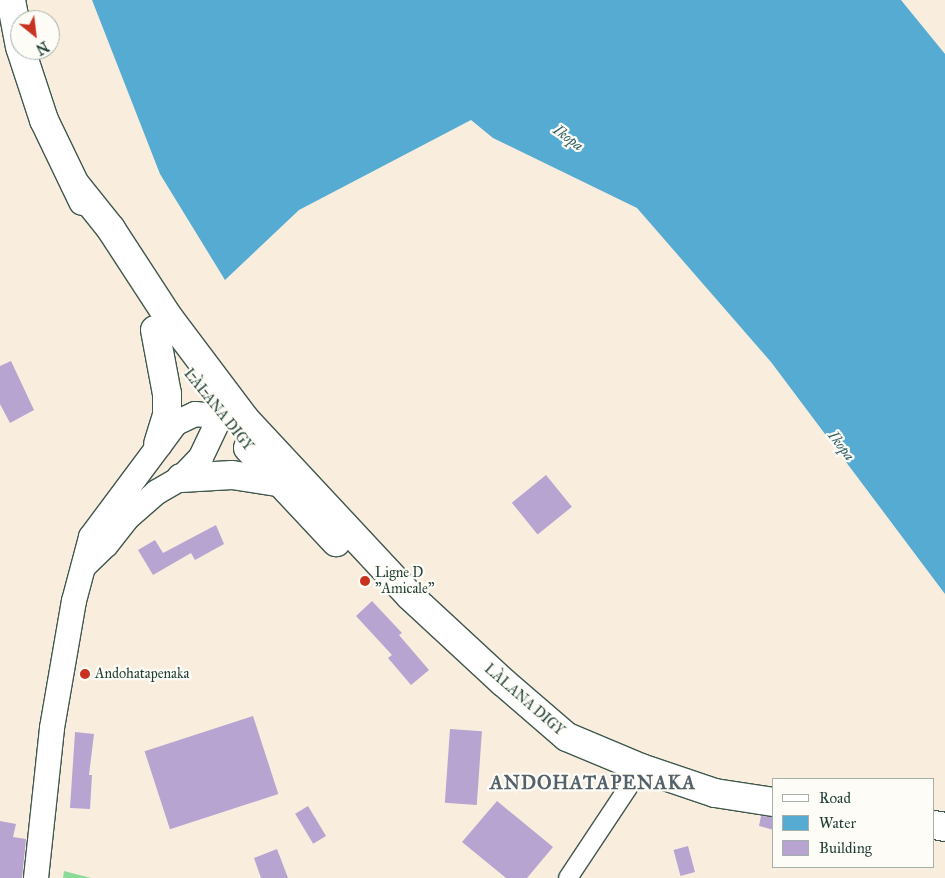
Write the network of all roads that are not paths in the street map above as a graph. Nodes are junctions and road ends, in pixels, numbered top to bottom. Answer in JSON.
{"nodes":[{"id":1,"x":24,"y":60,"type":"edge"},
{"id":2,"x":75,"y":184,"type":"junction"},
{"id":3,"x":156,"y":330,"type":"junction"},
{"id":4,"x":229,"y":409,"type":"junction"},
{"id":5,"x":158,"y":444,"type":"junction"},
{"id":6,"x":181,"y":478,"type":"junction"},
{"id":7,"x":278,"y":482,"type":"junction"},
{"id":8,"x":84,"y":565,"type":"junction"},
{"id":9,"x":410,"y":596,"type":"junction"},
{"id":10,"x":641,"y":768,"type":"junction"},
{"id":11,"x":772,"y":802,"type":"edge"},
{"id":12,"x":36,"y":878,"type":"edge"},
{"id":13,"x":568,"y":878,"type":"edge"}],
"edges":[{"from":1,"to":2,"type":"main road","name":"LÀLANA DIGY"},
{"from":2,"to":3,"type":"main road","name":"LÀLANA DIGY"},
{"from":2,"to":4,"type":"main road","name":"LÀLANA DIGY"},
{"from":3,"to":4,"type":"main road","name":"LÀLANA DIGY"},
{"from":3,"to":5,"type":"main road"},
{"from":4,"to":5,"type":"street"},
{"from":4,"to":6,"type":"street"},
{"from":4,"to":7,"type":"main road","name":"LÀLANA DIGY"},
{"from":4,"to":9,"type":"main road","name":"LÀLANA DIGY"},
{"from":5,"to":8,"type":"street"},
{"from":6,"to":7,"type":"main road"},
{"from":6,"to":8,"type":"street"},
{"from":7,"to":9,"type":"main road","name":"LÀLANA DIGY"},
{"from":8,"to":12,"type":"street"},
{"from":9,"to":10,"type":"main road","name":"LÀLANA DIGY"},
{"from":10,"to":11,"type":"main road","name":"LÀLANA DIGY"},
{"from":10,"to":13,"type":"street"}]}
